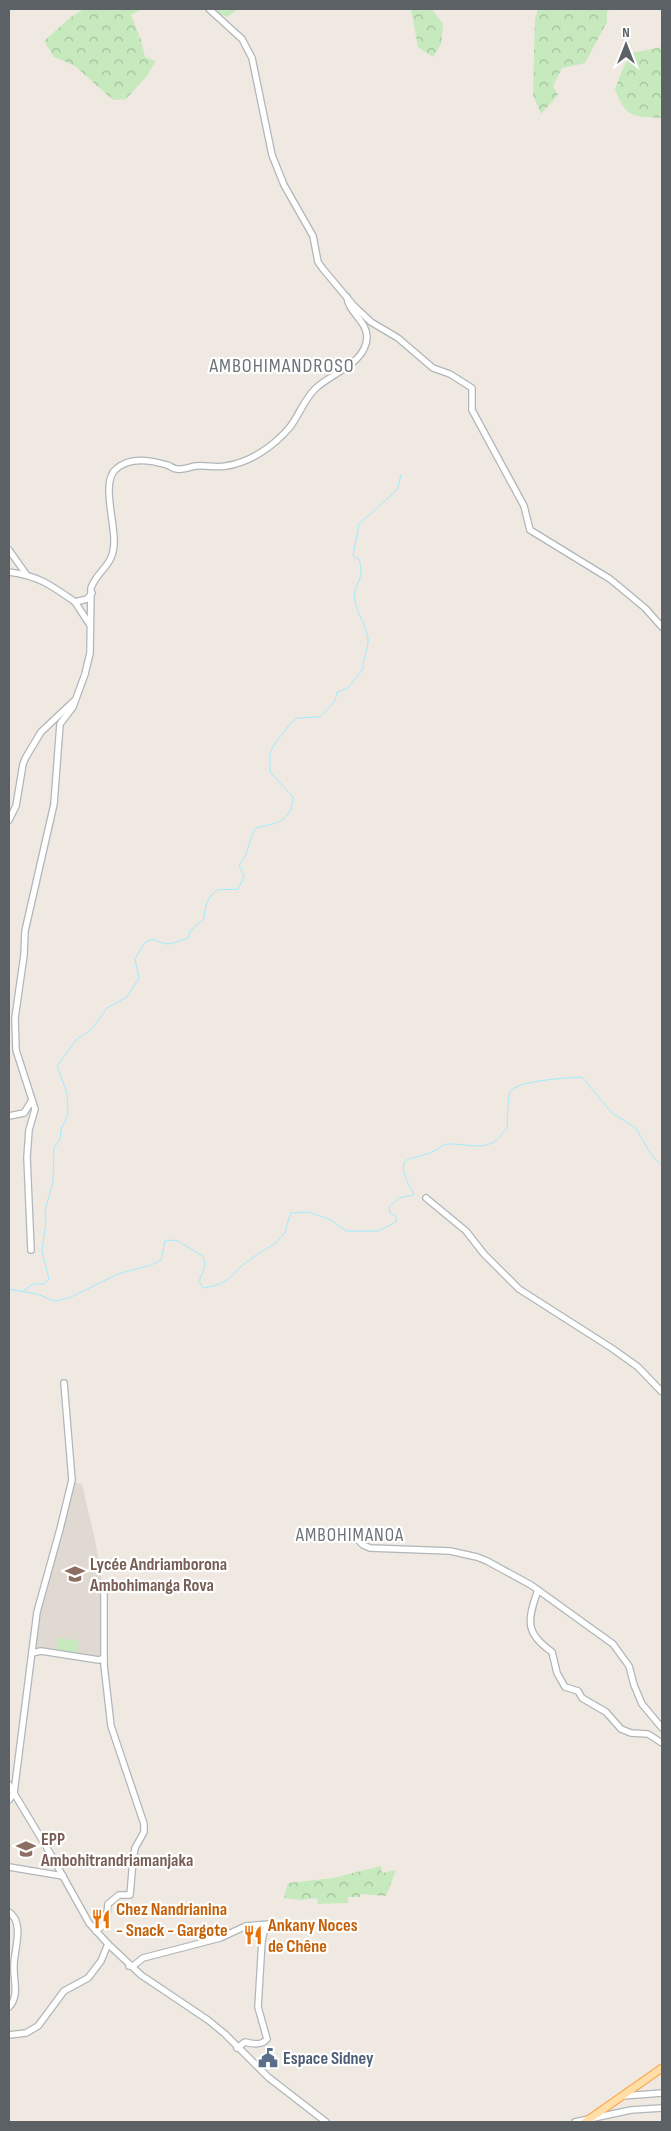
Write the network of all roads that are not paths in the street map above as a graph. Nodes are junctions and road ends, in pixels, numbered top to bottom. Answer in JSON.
{"nodes":[{"id":1,"x":209,"y":9,"type":"edge"},
{"id":2,"x":347,"y":297,"type":"junction"},
{"id":3,"x":9,"y":550,"type":"edge"},
{"id":4,"x":9,"y":572,"type":"edge"},
{"id":5,"x":26,"y":574,"type":"junction"},
{"id":6,"x":92,"y":593,"type":"junction"},
{"id":7,"x":75,"y":602,"type":"junction"},
{"id":8,"x":90,"y":625,"type":"junction"},
{"id":9,"x":662,"y":626,"type":"edge"},
{"id":10,"x":75,"y":700,"type":"junction"},
{"id":11,"x":9,"y":820,"type":"edge"},
{"id":12,"x":32,"y":1100,"type":"junction"},
{"id":13,"x":9,"y":1116,"type":"edge"},
{"id":14,"x":426,"y":1198,"type":"dead end"},
{"id":15,"x":31,"y":1250,"type":"dead end"},
{"id":16,"x":64,"y":1383,"type":"dead end"},
{"id":17,"x":662,"y":1392,"type":"edge"},
{"id":18,"x":355,"y":1537,"type":"dead end"},
{"id":19,"x":104,"y":1590,"type":"dead end"},
{"id":20,"x":538,"y":1590,"type":"junction"},
{"id":21,"x":32,"y":1653,"type":"junction"},
{"id":22,"x":104,"y":1658,"type":"junction"},
{"id":23,"x":662,"y":1728,"type":"edge"},
{"id":24,"x":662,"y":1743,"type":"edge"},
{"id":25,"x":9,"y":1785,"type":"edge"},
{"id":26,"x":11,"y":1797,"type":"edge"},
{"id":27,"x":9,"y":1867,"type":"edge"},
{"id":28,"x":63,"y":1876,"type":"junction"},
{"id":29,"x":9,"y":1912,"type":"edge"},
{"id":30,"x":96,"y":1931,"type":"junction"},
{"id":31,"x":108,"y":1944,"type":"junction"},
{"id":32,"x":129,"y":1966,"type":"junction"},
{"id":33,"x":9,"y":2007,"type":"edge"},
{"id":34,"x":9,"y":2036,"type":"edge"},
{"id":35,"x":237,"y":2048,"type":"junction"},
{"id":36,"x":662,"y":2068,"type":"edge"},
{"id":37,"x":662,"y":2093,"type":"edge"},
{"id":38,"x":621,"y":2096,"type":"junction"},
{"id":39,"x":662,"y":2108,"type":"edge"},
{"id":40,"x":587,"y":2120,"type":"edge"},
{"id":41,"x":326,"y":2122,"type":"edge"},
{"id":42,"x":575,"y":2122,"type":"edge"}],
"edges":[{"from":1,"to":2,"type":"street"},
{"from":2,"to":6,"type":"street"},
{"from":2,"to":9,"type":"street"},
{"from":3,"to":5,"type":"street"},
{"from":4,"to":5,"type":"street"},
{"from":5,"to":7,"type":"street"},
{"from":6,"to":7,"type":"street"},
{"from":6,"to":8,"type":"street"},
{"from":7,"to":8,"type":"street"},
{"from":8,"to":10,"type":"street"},
{"from":10,"to":11,"type":"street"},
{"from":10,"to":12,"type":"street"},
{"from":12,"to":13,"type":"street"},
{"from":12,"to":15,"type":"street"},
{"from":14,"to":17,"type":"street"},
{"from":16,"to":21,"type":"street"},
{"from":18,"to":20,"type":"street"},
{"from":19,"to":22,"type":"street"},
{"from":20,"to":23,"type":"street"},
{"from":20,"to":24,"type":"street"},
{"from":21,"to":22,"type":"street"},
{"from":21,"to":26,"type":"street"},
{"from":22,"to":30,"type":"street"},
{"from":25,"to":26,"type":"street"},
{"from":26,"to":28,"type":"street"},
{"from":27,"to":28,"type":"street"},
{"from":28,"to":30,"type":"street"},
{"from":29,"to":33,"type":"street"},
{"from":30,"to":31,"type":"street"},
{"from":31,"to":32,"type":"street"},
{"from":31,"to":34,"type":"street"},
{"from":32,"to":35,"type":"street"},
{"from":32,"to":35,"type":"street"},
{"from":35,"to":41,"type":"street"},
{"from":36,"to":38,"type":"main road"},
{"from":37,"to":38,"type":"street"},
{"from":38,"to":40,"type":"main road"},
{"from":39,"to":40,"type":"street"},
{"from":40,"to":42,"type":"street"}]}
